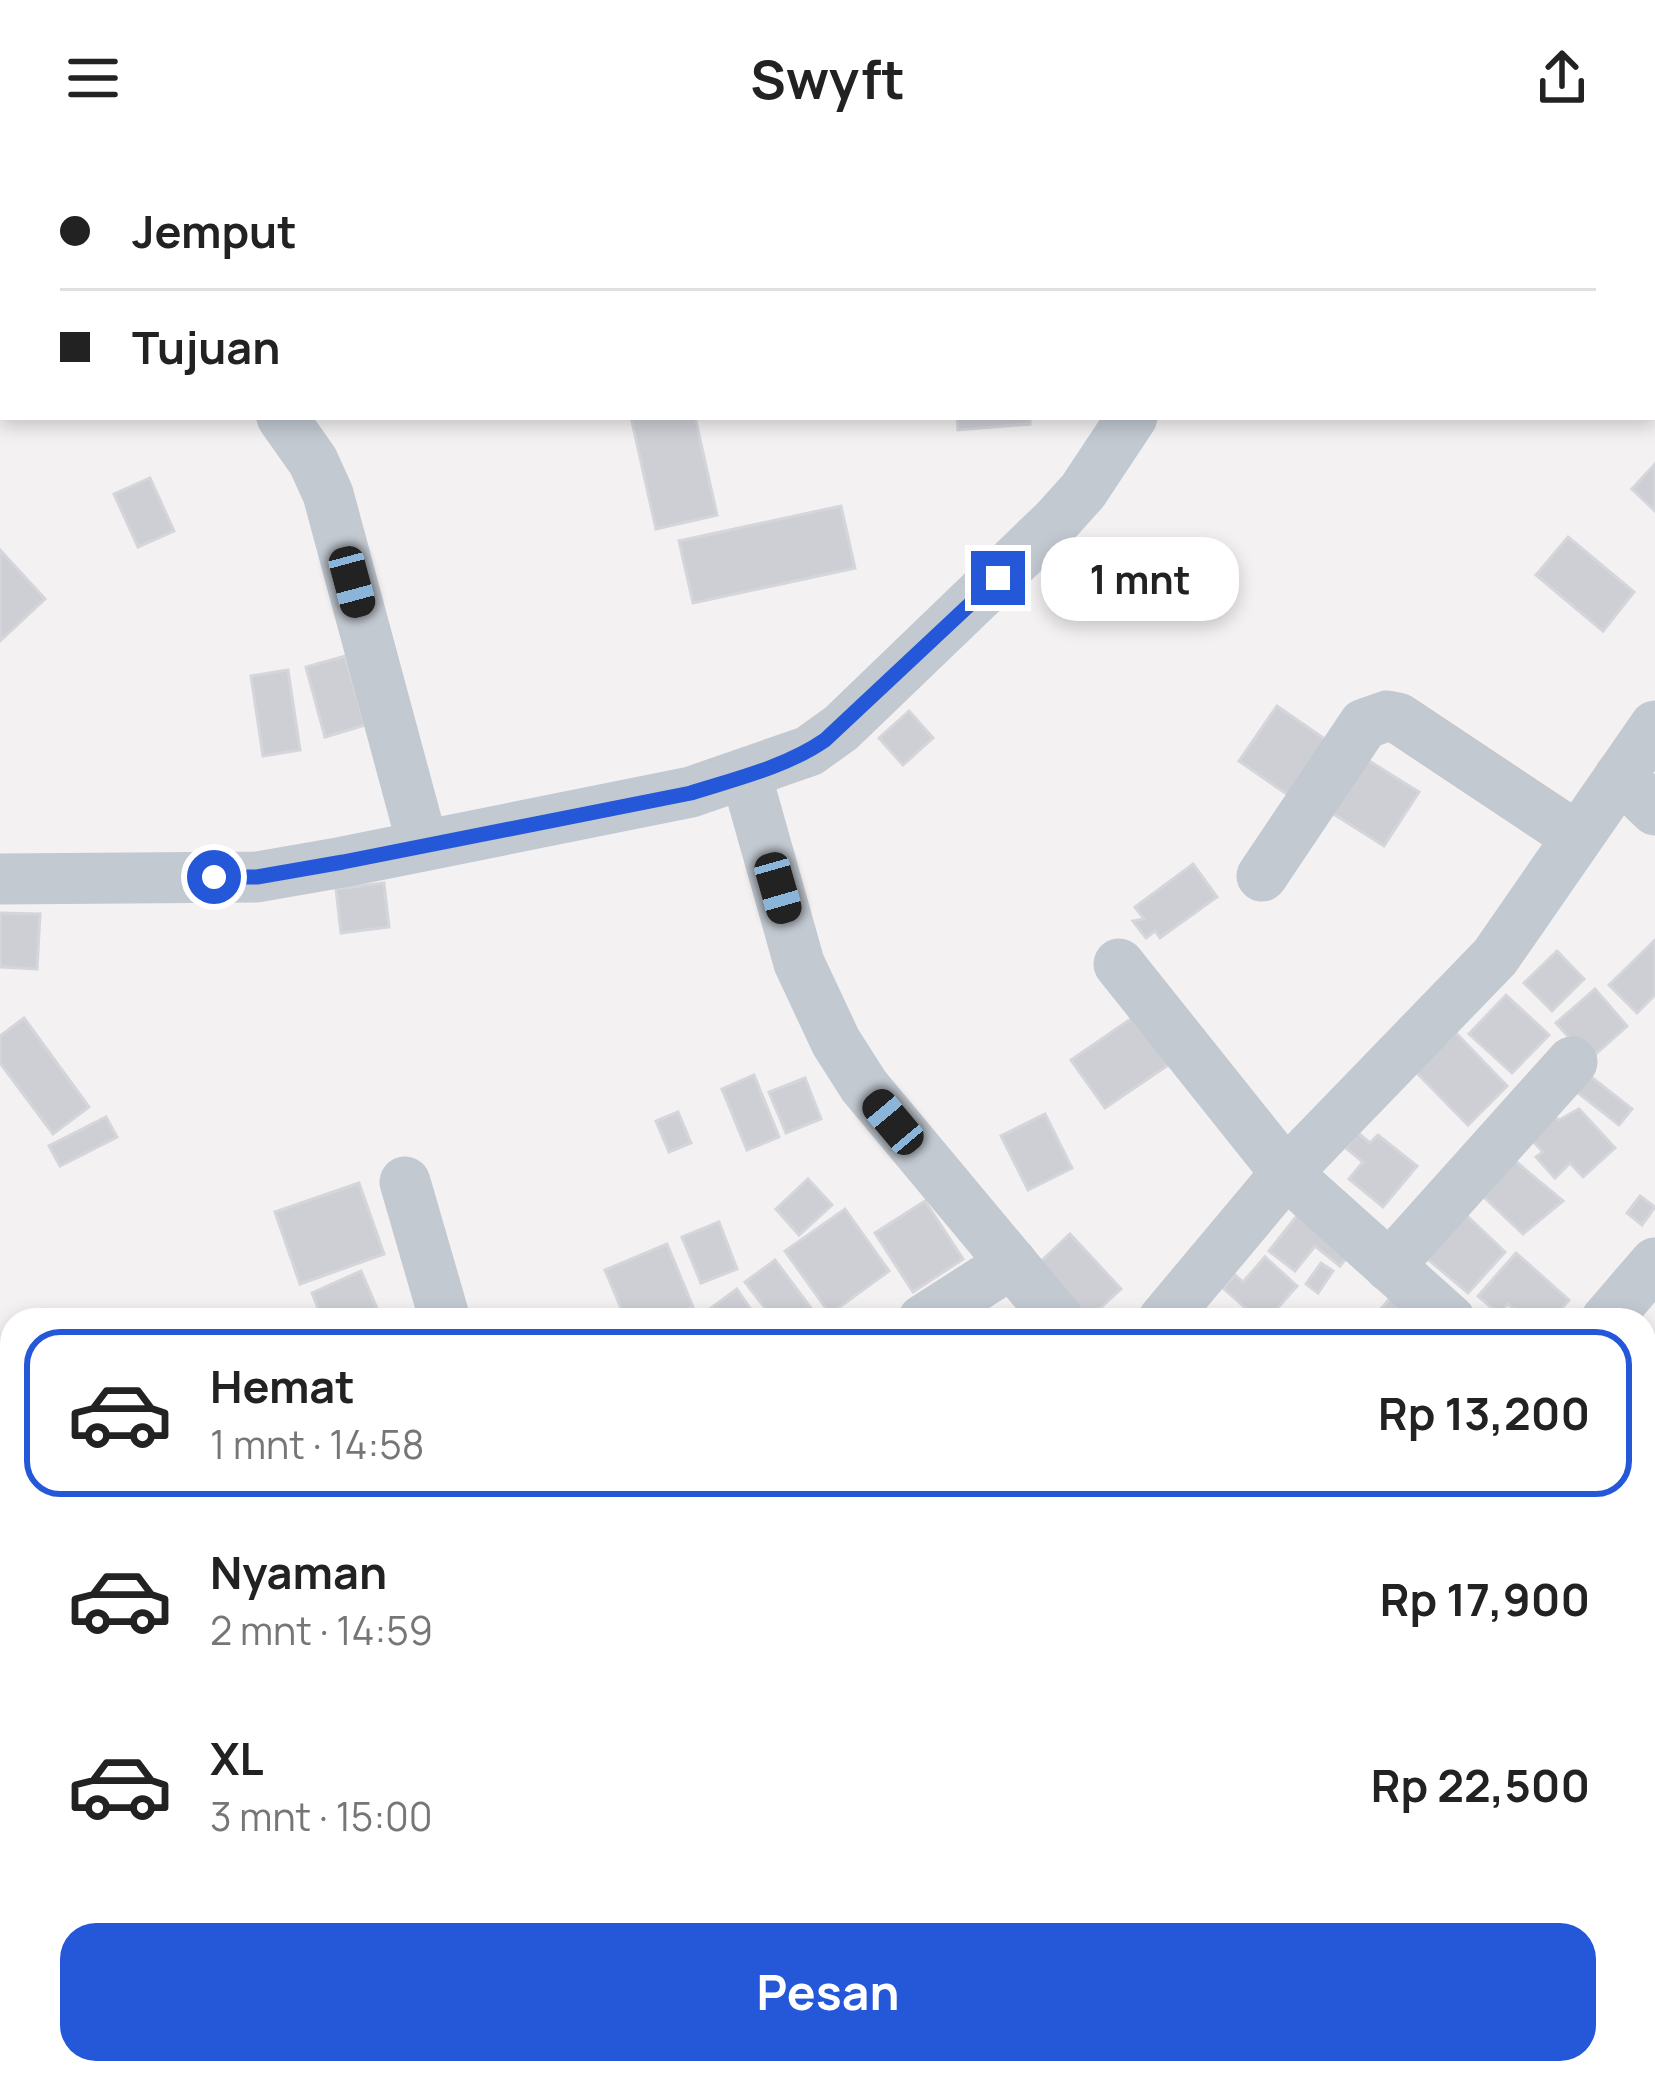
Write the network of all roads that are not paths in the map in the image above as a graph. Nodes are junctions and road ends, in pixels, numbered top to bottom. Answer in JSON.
{"nodes":[{"id":1,"x":284,"y":420,"type":"edge"},
{"id":2,"x":1130,"y":420,"type":"edge"},
{"id":3,"x":1655,"y":726,"type":"edge"},
{"id":4,"x":746,"y":775,"type":"junction"},
{"id":5,"x":1637,"y":793,"type":"edge"},
{"id":6,"x":1577,"y":838,"type":"junction"},
{"id":7,"x":423,"y":846,"type":"junction"},
{"id":8,"x":1262,"y":876,"type":"dead end"},
{"id":9,"x":0,"y":879,"type":"edge"},
{"id":10,"x":1119,"y":964,"type":"dead end"},
{"id":11,"x":1572,"y":1062,"type":"dead end"},
{"id":12,"x":1286,"y":1173,"type":"junction"},
{"id":13,"x":405,"y":1182,"type":"dead end"},
{"id":14,"x":1655,"y":1263,"type":"edge"},
{"id":15,"x":1012,"y":1264,"type":"junction"},
{"id":16,"x":1389,"y":1266,"type":"junction"},
{"id":17,"x":442,"y":1308,"type":"edge"},
{"id":18,"x":942,"y":1308,"type":"edge"},
{"id":19,"x":1049,"y":1308,"type":"edge"},
{"id":20,"x":1173,"y":1308,"type":"edge"},
{"id":21,"x":1436,"y":1308,"type":"edge"},
{"id":22,"x":1616,"y":1308,"type":"edge"}],
"edges":[{"from":1,"to":7,"type":"street"},
{"from":2,"to":4,"type":"street"},
{"from":3,"to":5,"type":"street"},
{"from":4,"to":7,"type":"street"},
{"from":4,"to":15,"type":"street"},
{"from":5,"to":6,"type":"street"},
{"from":6,"to":8,"type":"street"},
{"from":6,"to":12,"type":"street"},
{"from":7,"to":9,"type":"street"},
{"from":10,"to":12,"type":"street"},
{"from":11,"to":16,"type":"street"},
{"from":12,"to":16,"type":"street"},
{"from":12,"to":20,"type":"street"},
{"from":13,"to":17,"type":"street"},
{"from":14,"to":22,"type":"street"},
{"from":15,"to":18,"type":"street"},
{"from":15,"to":19,"type":"street"},
{"from":16,"to":21,"type":"street"}]}
